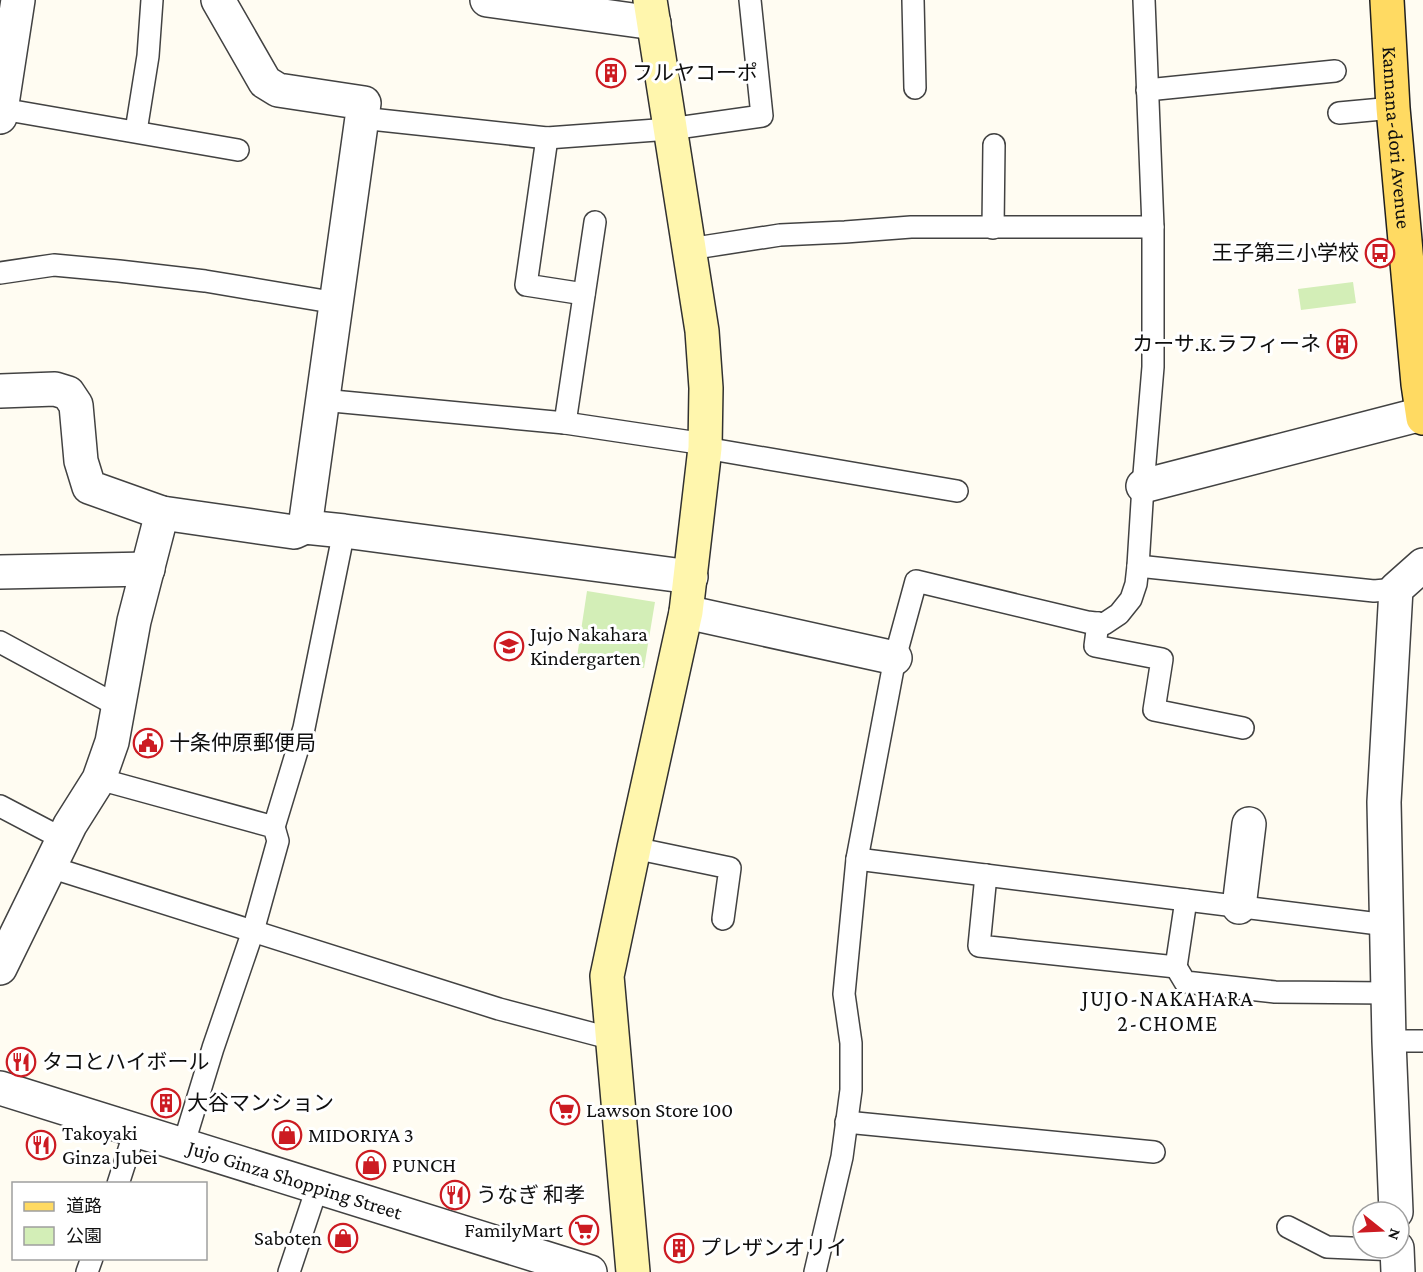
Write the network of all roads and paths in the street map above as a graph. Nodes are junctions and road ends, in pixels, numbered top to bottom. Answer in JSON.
{"nodes":[{"id":1,"x":18,"y":0,"type":"edge"},
{"id":2,"x":152,"y":0,"type":"edge"},
{"id":3,"x":218,"y":0,"type":"edge"},
{"id":4,"x":487,"y":0,"type":"edge"},
{"id":5,"x":750,"y":0,"type":"edge"},
{"id":6,"x":913,"y":0,"type":"edge"},
{"id":7,"x":1144,"y":0,"type":"edge"},
{"id":8,"x":1387,"y":0,"type":"edge"},
{"id":9,"x":652,"y":11,"type":"edge"},
{"id":10,"x":1335,"y":71,"type":"dead end"},
{"id":11,"x":915,"y":88,"type":"dead end"},
{"id":12,"x":1147,"y":90,"type":"junction"},
{"id":13,"x":1393,"y":108,"type":"junction"},
{"id":14,"x":1,"y":112,"type":"edge"},
{"id":15,"x":1339,"y":113,"type":"dead end"},
{"id":16,"x":361,"y":118,"type":"junction"},
{"id":17,"x":670,"y":129,"type":"junction"},
{"id":18,"x":136,"y":131,"type":"junction"},
{"id":19,"x":547,"y":138,"type":"junction"},
{"id":20,"x":994,"y":145,"type":"dead end"},
{"id":21,"x":238,"y":150,"type":"dead end"},
{"id":22,"x":595,"y":222,"type":"dead end"},
{"id":23,"x":1153,"y":227,"type":"junction"},
{"id":24,"x":993,"y":228,"type":"junction"},
{"id":25,"x":689,"y":249,"type":"junction"},
{"id":26,"x":0,"y":273,"type":"edge"},
{"id":27,"x":337,"y":294,"type":"junction"},
{"id":28,"x":584,"y":294,"type":"junction"},
{"id":29,"x":0,"y":391,"type":"edge"},
{"id":30,"x":322,"y":400,"type":"junction"},
{"id":31,"x":1423,"y":416,"type":"edge"},
{"id":32,"x":565,"y":423,"type":"junction"},
{"id":33,"x":705,"y":446,"type":"junction"},
{"id":34,"x":1143,"y":486,"type":"junction"},
{"id":35,"x":957,"y":490,"type":"dead end"},
{"id":36,"x":162,"y":513,"type":"junction"},
{"id":37,"x":305,"y":526,"type":"junction"},
{"id":38,"x":344,"y":531,"type":"junction"},
{"id":39,"x":1423,"y":565,"type":"edge"},
{"id":40,"x":1138,"y":566,"type":"junction"},
{"id":41,"x":148,"y":569,"type":"junction"},
{"id":42,"x":0,"y":572,"type":"edge"},
{"id":43,"x":691,"y":577,"type":"junction"},
{"id":44,"x":1396,"y":589,"type":"junction"},
{"id":45,"x":686,"y":612,"type":"junction"},
{"id":46,"x":1098,"y":623,"type":"junction"},
{"id":47,"x":0,"y":642,"type":"edge"},
{"id":48,"x":895,"y":658,"type":"junction"},
{"id":49,"x":118,"y":706,"type":"junction"},
{"id":50,"x":1243,"y":728,"type":"dead end"},
{"id":51,"x":99,"y":779,"type":"junction"},
{"id":52,"x":0,"y":806,"type":"edge"},
{"id":53,"x":1249,"y":824,"type":"dead end"},
{"id":54,"x":274,"y":827,"type":"junction"},
{"id":55,"x":634,"y":848,"type":"junction"},
{"id":56,"x":56,"y":853,"type":"junction"},
{"id":57,"x":857,"y":859,"type":"junction"},
{"id":58,"x":986,"y":875,"type":"junction"},
{"id":59,"x":1186,"y":900,"type":"junction"},
{"id":60,"x":1239,"y":907,"type":"junction"},
{"id":61,"x":723,"y":919,"type":"dead end"},
{"id":62,"x":1387,"y":925,"type":"junction"},
{"id":63,"x":253,"y":931,"type":"junction"},
{"id":64,"x":0,"y":968,"type":"edge"},
{"id":65,"x":1176,"y":968,"type":"junction"},
{"id":66,"x":1388,"y":993,"type":"junction"},
{"id":67,"x":613,"y":1040,"type":"junction"},
{"id":68,"x":1389,"y":1041,"type":"junction"},
{"id":69,"x":1423,"y":1041,"type":"edge"},
{"id":70,"x":0,"y":1088,"type":"edge"},
{"id":71,"x":846,"y":1122,"type":"junction"},
{"id":72,"x":135,"y":1131,"type":"junction"},
{"id":73,"x":183,"y":1146,"type":"junction"},
{"id":74,"x":1154,"y":1152,"type":"dead end"},
{"id":75,"x":118,"y":1182,"type":"edge"},
{"id":76,"x":317,"y":1188,"type":"junction"},
{"id":77,"x":1396,"y":1200,"type":"edge"},
{"id":78,"x":1288,"y":1227,"type":"dead end"},
{"id":79,"x":1351,"y":1250,"type":"edge"},
{"id":80,"x":289,"y":1272,"type":"edge"},
{"id":81,"x":590,"y":1272,"type":"edge"},
{"id":82,"x":633,"y":1272,"type":"edge"},
{"id":83,"x":815,"y":1272,"type":"edge"}],
"edges":[{"from":1,"to":14,"type":"street"},
{"from":2,"to":18,"type":"lane"},
{"from":3,"to":16,"type":"street"},
{"from":4,"to":9,"type":"street"},
{"from":5,"to":17,"type":"lane"},
{"from":6,"to":11,"type":"lane"},
{"from":7,"to":12,"type":"lane"},
{"from":8,"to":13,"type":"main road","name":"Kannana-dori Avenue"},
{"from":9,"to":17,"type":"street"},
{"from":10,"to":12,"type":"lane"},
{"from":12,"to":23,"type":"lane"},
{"from":13,"to":15,"type":"lane"},
{"from":13,"to":31,"type":"main road","name":"Kannana-dori Avenue"},
{"from":14,"to":18,"type":"lane"},
{"from":16,"to":19,"type":"lane"},
{"from":16,"to":27,"type":"street"},
{"from":17,"to":19,"type":"lane"},
{"from":17,"to":25,"type":"street"},
{"from":18,"to":21,"type":"lane"},
{"from":19,"to":28,"type":"lane"},
{"from":20,"to":24,"type":"lane"},
{"from":22,"to":28,"type":"lane"},
{"from":23,"to":24,"type":"lane"},
{"from":23,"to":34,"type":"lane"},
{"from":24,"to":25,"type":"lane"},
{"from":25,"to":33,"type":"street"},
{"from":26,"to":27,"type":"lane"},
{"from":27,"to":30,"type":"street"},
{"from":28,"to":32,"type":"lane"},
{"from":29,"to":36,"type":"street"},
{"from":30,"to":32,"type":"lane"},
{"from":30,"to":37,"type":"street"},
{"from":31,"to":34,"type":"street"},
{"from":32,"to":33,"type":"lane"},
{"from":33,"to":35,"type":"lane"},
{"from":33,"to":43,"type":"street"},
{"from":34,"to":40,"type":"lane"},
{"from":36,"to":37,"type":"street"},
{"from":36,"to":41,"type":"street"},
{"from":37,"to":38,"type":"street"},
{"from":38,"to":43,"type":"street"},
{"from":38,"to":54,"type":"lane"},
{"from":39,"to":44,"type":"street"},
{"from":40,"to":44,"type":"lane"},
{"from":40,"to":46,"type":"lane"},
{"from":41,"to":42,"type":"street"},
{"from":41,"to":49,"type":"street"},
{"from":43,"to":45,"type":"street"},
{"from":44,"to":62,"type":"street"},
{"from":45,"to":48,"type":"street"},
{"from":45,"to":55,"type":"street"},
{"from":46,"to":48,"type":"lane"},
{"from":46,"to":50,"type":"lane"},
{"from":47,"to":49,"type":"lane"},
{"from":48,"to":57,"type":"lane"},
{"from":49,"to":51,"type":"street"},
{"from":51,"to":54,"type":"lane"},
{"from":51,"to":56,"type":"street"},
{"from":52,"to":56,"type":"lane"},
{"from":53,"to":60,"type":"street"},
{"from":54,"to":63,"type":"lane"},
{"from":55,"to":61,"type":"lane"},
{"from":55,"to":67,"type":"street"},
{"from":56,"to":63,"type":"lane"},
{"from":56,"to":64,"type":"street"},
{"from":57,"to":58,"type":"lane"},
{"from":57,"to":71,"type":"lane"},
{"from":58,"to":59,"type":"lane"},
{"from":58,"to":65,"type":"lane"},
{"from":59,"to":60,"type":"lane"},
{"from":59,"to":65,"type":"lane"},
{"from":60,"to":62,"type":"lane"},
{"from":62,"to":66,"type":"street"},
{"from":63,"to":67,"type":"lane"},
{"from":63,"to":73,"type":"lane"},
{"from":65,"to":66,"type":"lane"},
{"from":66,"to":68,"type":"street"},
{"from":67,"to":82,"type":"street"},
{"from":68,"to":69,"type":"lane"},
{"from":68,"to":77,"type":"street"},
{"from":70,"to":72,"type":"street","name":"Jujo Ginza Shopping Street"},
{"from":71,"to":74,"type":"lane"},
{"from":71,"to":83,"type":"lane"},
{"from":72,"to":73,"type":"street","name":"Jujo Ginza Shopping Street"},
{"from":72,"to":75,"type":"lane"},
{"from":73,"to":76,"type":"street","name":"Jujo Ginza Shopping Street"},
{"from":76,"to":80,"type":"lane"},
{"from":76,"to":81,"type":"street","name":"Jujo Ginza Shopping Street"},
{"from":78,"to":79,"type":"lane"}]}
